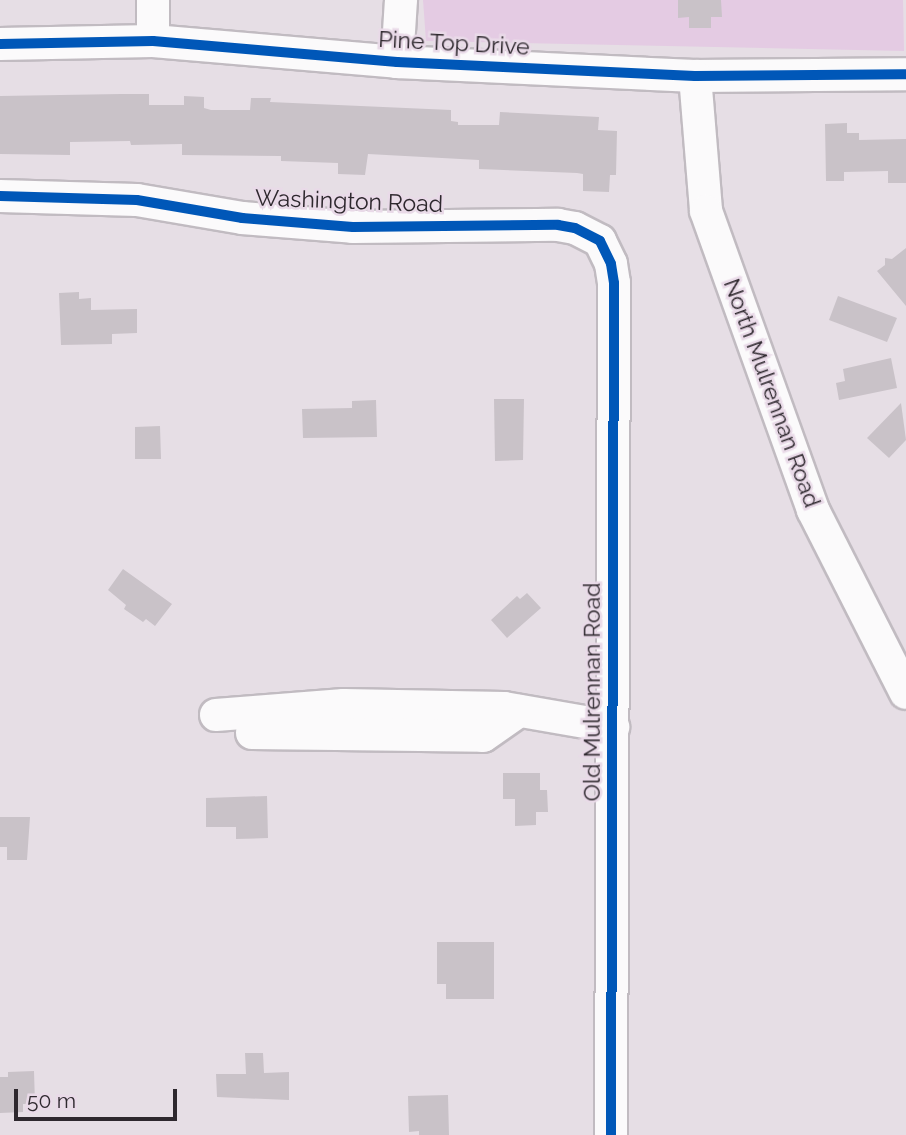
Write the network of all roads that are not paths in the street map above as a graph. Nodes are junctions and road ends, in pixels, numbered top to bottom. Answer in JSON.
{"nodes":[{"id":1,"x":153,"y":0,"type":"edge"},
{"id":2,"x":401,"y":0,"type":"edge"},
{"id":3,"x":153,"y":41,"type":"junction"},
{"id":4,"x":0,"y":44,"type":"edge"},
{"id":5,"x":397,"y":62,"type":"junction"},
{"id":6,"x":906,"y":74,"type":"edge"},
{"id":7,"x":695,"y":76,"type":"junction"},
{"id":8,"x":0,"y":196,"type":"edge"},
{"id":9,"x":606,"y":250,"type":"joint"},
{"id":10,"x":906,"y":693,"type":"edge"},
{"id":11,"x":519,"y":711,"type":"junction"},
{"id":12,"x":216,"y":715,"type":"dead end"},
{"id":13,"x":613,"y":727,"type":"junction"},
{"id":14,"x":252,"y":733,"type":"dead end"},
{"id":15,"x":611,"y":1135,"type":"edge"}],
"edges":[{"from":1,"to":3,"type":"street"},
{"from":2,"to":5,"type":"street"},
{"from":3,"to":4,"type":"street","name":"Pine Top Drive"},
{"from":3,"to":5,"type":"street","name":"Pine Top Drive"},
{"from":5,"to":7,"type":"street","name":"Pine Top Drive"},
{"from":6,"to":7,"type":"street","name":"Pine Top Drive"},
{"from":7,"to":10,"type":"street","name":"North Mulrennan Road"},
{"from":8,"to":9,"type":"street","name":"Washington Road"},
{"from":9,"to":13,"type":"street","name":"Old Mulrennan Road"},
{"from":11,"to":12,"type":"street"},
{"from":11,"to":13,"type":"street"},
{"from":11,"to":14,"type":"street"},
{"from":13,"to":15,"type":"street","name":"Old Mulrennan Road"}]}
